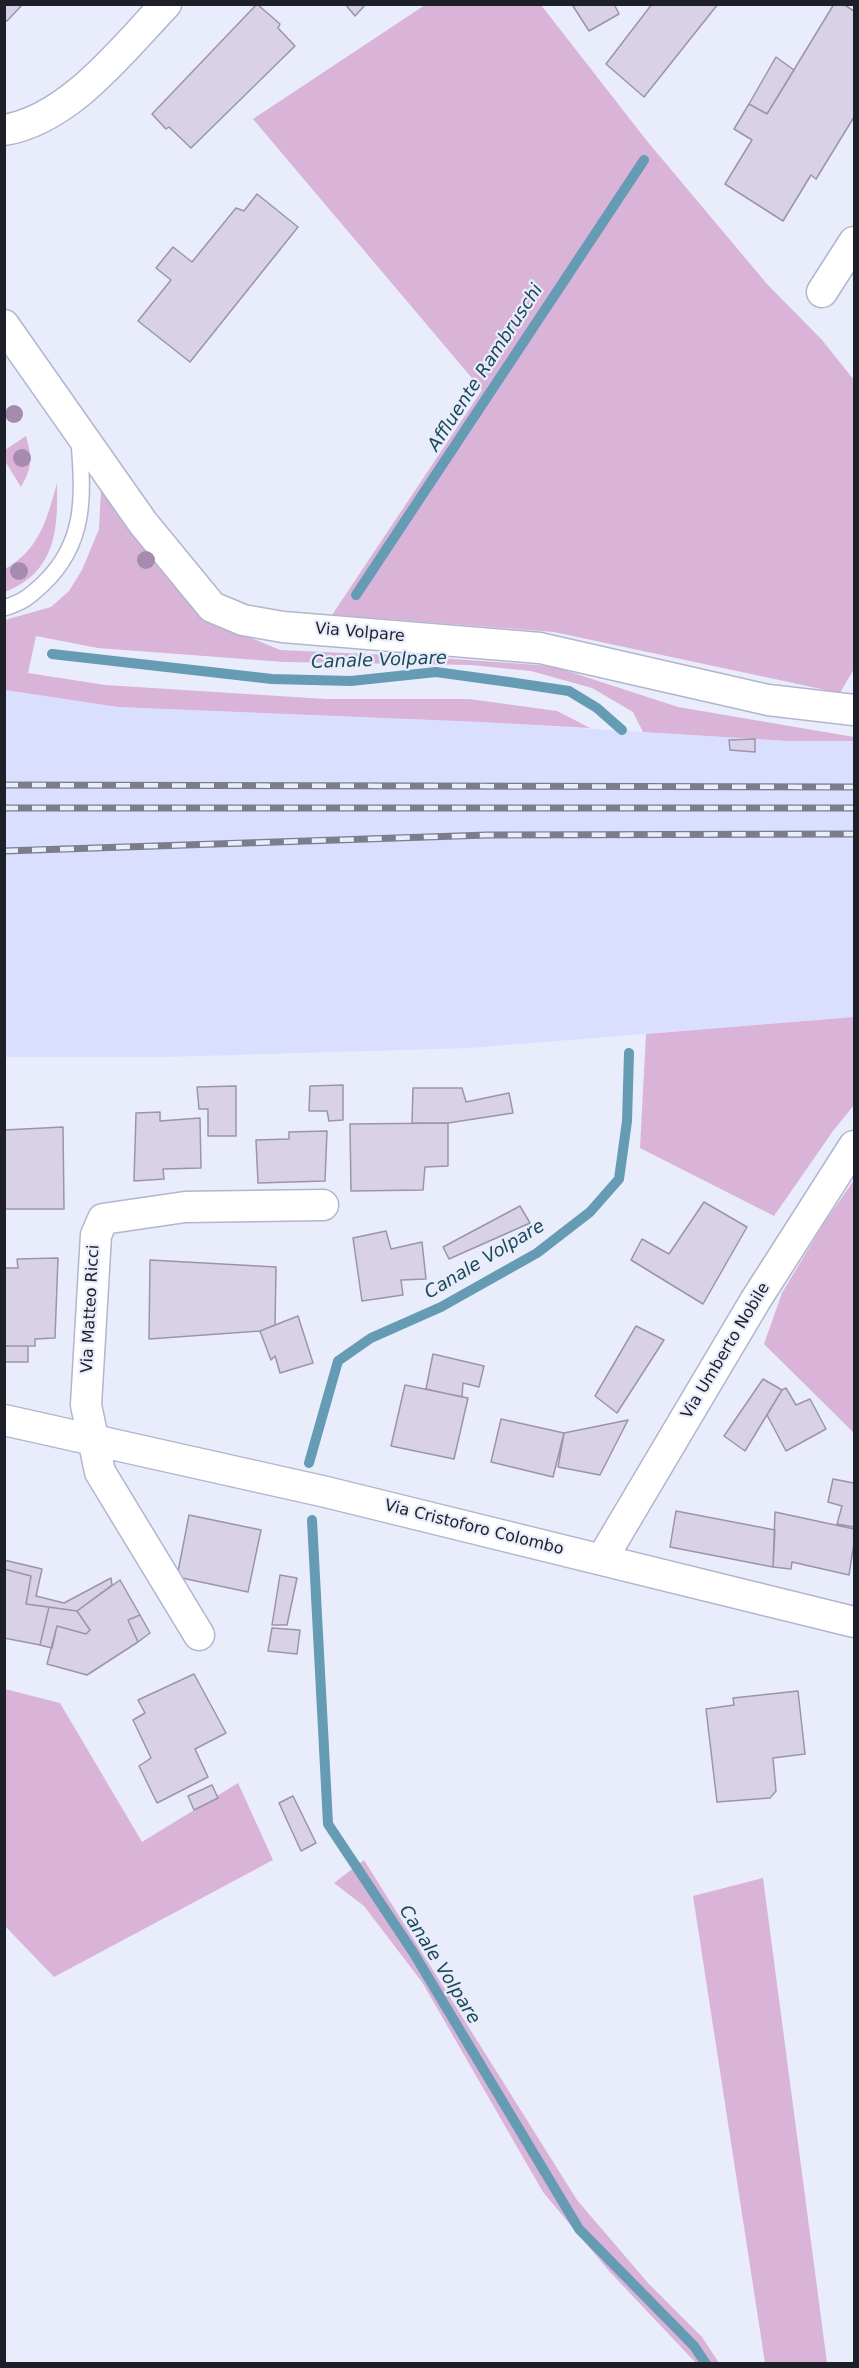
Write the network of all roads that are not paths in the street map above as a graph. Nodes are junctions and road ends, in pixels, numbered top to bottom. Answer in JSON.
{"nodes":[{"id":1,"x":166,"y":4,"type":"edge"},
{"id":2,"x":4,"y":130,"type":"edge"},
{"id":3,"x":855,"y":242,"type":"edge"},
{"id":4,"x":822,"y":292,"type":"dead end"},
{"id":5,"x":4,"y":325,"type":"edge"},
{"id":6,"x":78,"y":430,"type":"junction"},
{"id":7,"x":4,"y":608,"type":"edge"},
{"id":8,"x":855,"y":710,"type":"edge"},
{"id":9,"x":855,"y":1146,"type":"edge"},
{"id":10,"x":323,"y":1204,"type":"dead end"},
{"id":11,"x":4,"y":1420,"type":"edge"},
{"id":12,"x":93,"y":1441,"type":"junction"},
{"id":13,"x":602,"y":1559,"type":"junction"},
{"id":14,"x":855,"y":1622,"type":"edge"},
{"id":15,"x":199,"y":1635,"type":"dead end"}],
"edges":[{"from":1,"to":2,"type":"street"},
{"from":3,"to":4,"type":"street"},
{"from":5,"to":6,"type":"street","name":"Via Volpare"},
{"from":6,"to":7,"type":"lane"},
{"from":6,"to":8,"type":"street","name":"Via Volpare"},
{"from":9,"to":13,"type":"street","name":"Via Umberto Nobile"},
{"from":10,"to":12,"type":"street","name":"Via Matteo Ricci"},
{"from":11,"to":12,"type":"street","name":"Via Cristoforo Colombo"},
{"from":12,"to":13,"type":"street","name":"Via Cristoforo Colombo"},
{"from":12,"to":15,"type":"street"},
{"from":13,"to":14,"type":"street","name":"Via Cristoforo Colombo"}]}
